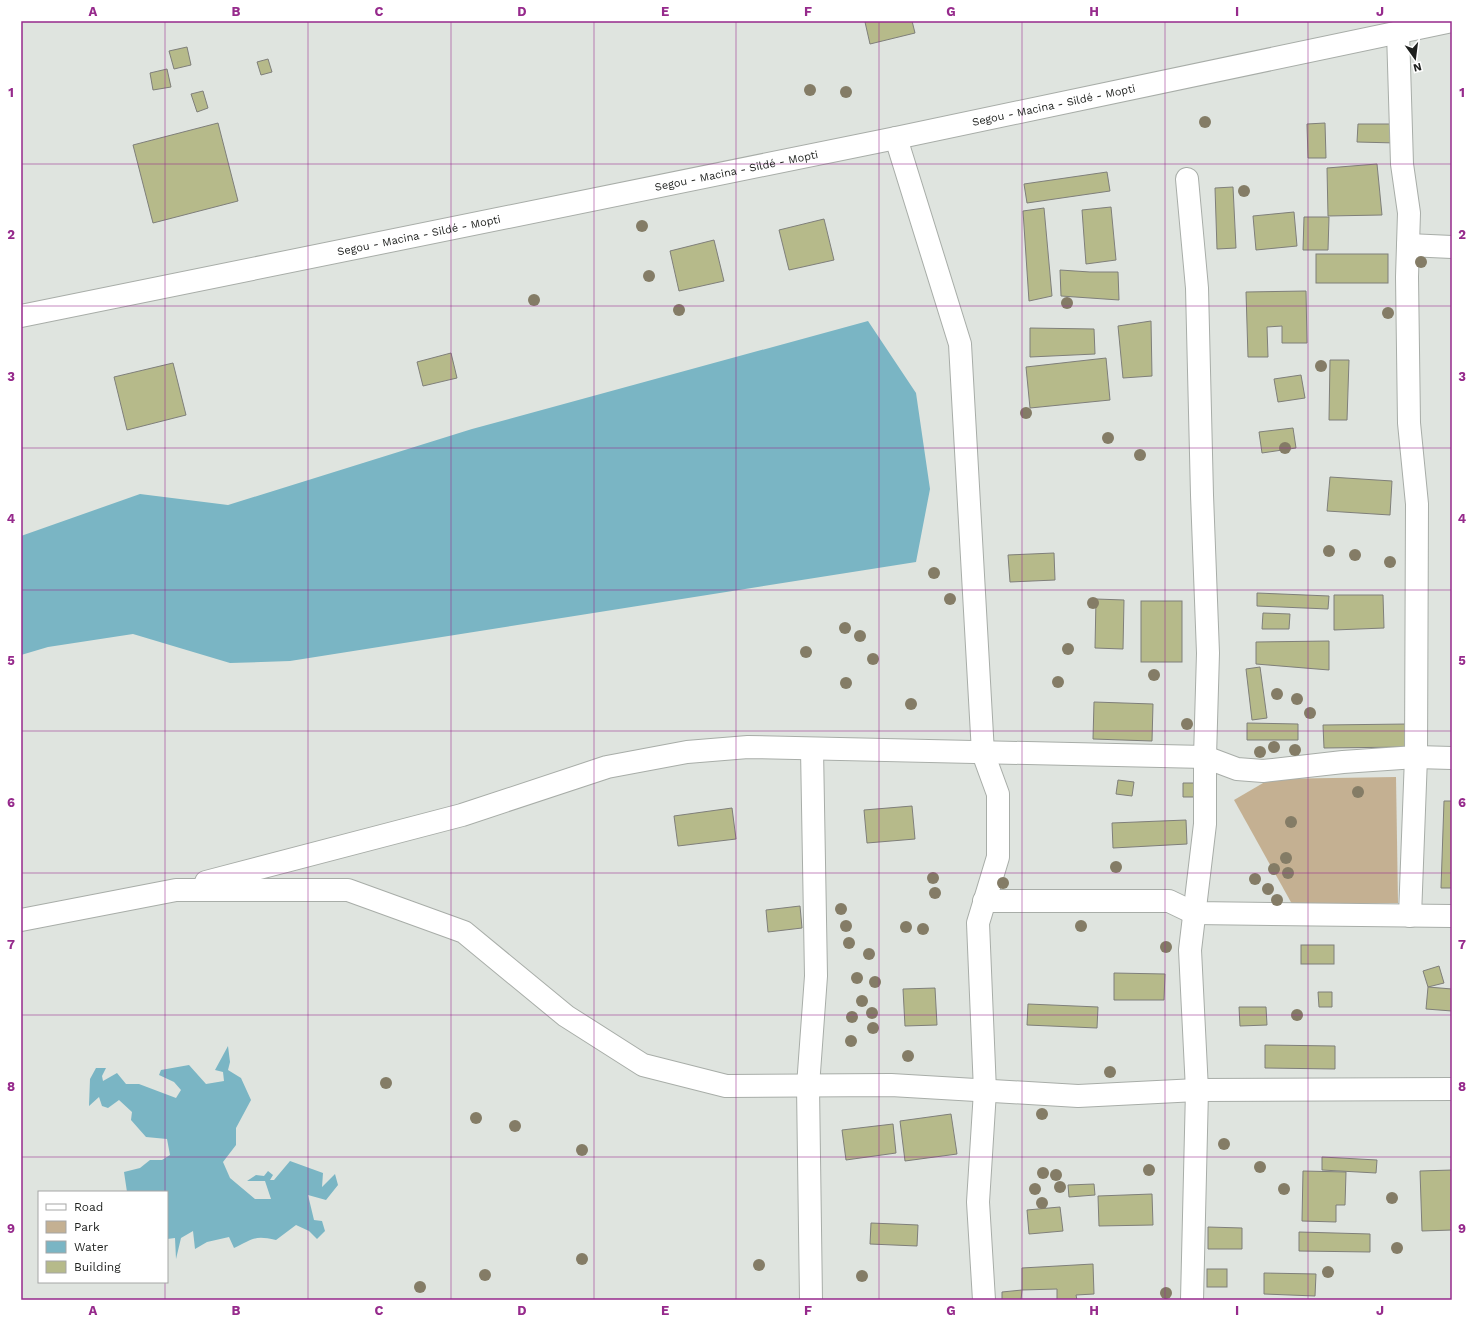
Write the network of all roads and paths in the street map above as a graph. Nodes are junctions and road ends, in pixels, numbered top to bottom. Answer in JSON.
{"nodes":[{"id":1,"x":1452,"y":21,"type":"edge"},
{"id":2,"x":1398,"y":32,"type":"junction"},
{"id":3,"x":896,"y":138,"type":"junction"},
{"id":4,"x":1187,"y":179,"type":"dead end"},
{"id":5,"x":1408,"y":245,"type":"junction"},
{"id":6,"x":1452,"y":246,"type":"edge"},
{"id":7,"x":21,"y":316,"type":"edge"},
{"id":8,"x":812,"y":749,"type":"junction"},
{"id":9,"x":983,"y":753,"type":"junction"},
{"id":10,"x":1205,"y":757,"type":"junction"},
{"id":11,"x":1416,"y":757,"type":"junction"},
{"id":12,"x":1452,"y":758,"type":"edge"},
{"id":13,"x":176,"y":890,"type":"junction"},
{"id":14,"x":984,"y":901,"type":"junction"},
{"id":15,"x":1194,"y":913,"type":"junction"},
{"id":16,"x":1410,"y":916,"type":"junction"},
{"id":17,"x":1452,"y":916,"type":"edge"},
{"id":18,"x":21,"y":920,"type":"edge"},
{"id":19,"x":808,"y":1086,"type":"junction"},
{"id":20,"x":1452,"y":1089,"type":"edge"},
{"id":21,"x":1196,"y":1090,"type":"junction"},
{"id":22,"x":985,"y":1091,"type":"junction"},
{"id":23,"x":811,"y":1300,"type":"edge"},
{"id":24,"x":984,"y":1300,"type":"edge"},
{"id":25,"x":1192,"y":1300,"type":"edge"}],
"edges":[{"from":1,"to":2,"type":"street","name":"Segou - Macina - Sildé - Mopti"},
{"from":2,"to":3,"type":"street","name":"Segou - Macina - Sildé - Mopti"},
{"from":2,"to":5,"type":"street"},
{"from":3,"to":7,"type":"street","name":"Segou - Macina - Sildé - Mopti"},
{"from":3,"to":9,"type":"street"},
{"from":4,"to":10,"type":"street"},
{"from":5,"to":6,"type":"street"},
{"from":5,"to":11,"type":"street"},
{"from":8,"to":9,"type":"street"},
{"from":8,"to":13,"type":"street"},
{"from":8,"to":19,"type":"street"},
{"from":9,"to":10,"type":"street"},
{"from":9,"to":14,"type":"street"},
{"from":10,"to":11,"type":"street"},
{"from":10,"to":15,"type":"street"},
{"from":11,"to":12,"type":"street"},
{"from":11,"to":16,"type":"street"},
{"from":13,"to":18,"type":"street"},
{"from":13,"to":19,"type":"street"},
{"from":14,"to":15,"type":"street"},
{"from":14,"to":22,"type":"street"},
{"from":15,"to":16,"type":"street"},
{"from":15,"to":21,"type":"street"},
{"from":16,"to":17,"type":"street"},
{"from":19,"to":22,"type":"street"},
{"from":19,"to":23,"type":"street"},
{"from":20,"to":21,"type":"street"},
{"from":21,"to":22,"type":"street"},
{"from":21,"to":25,"type":"street"},
{"from":22,"to":24,"type":"street"}]}
